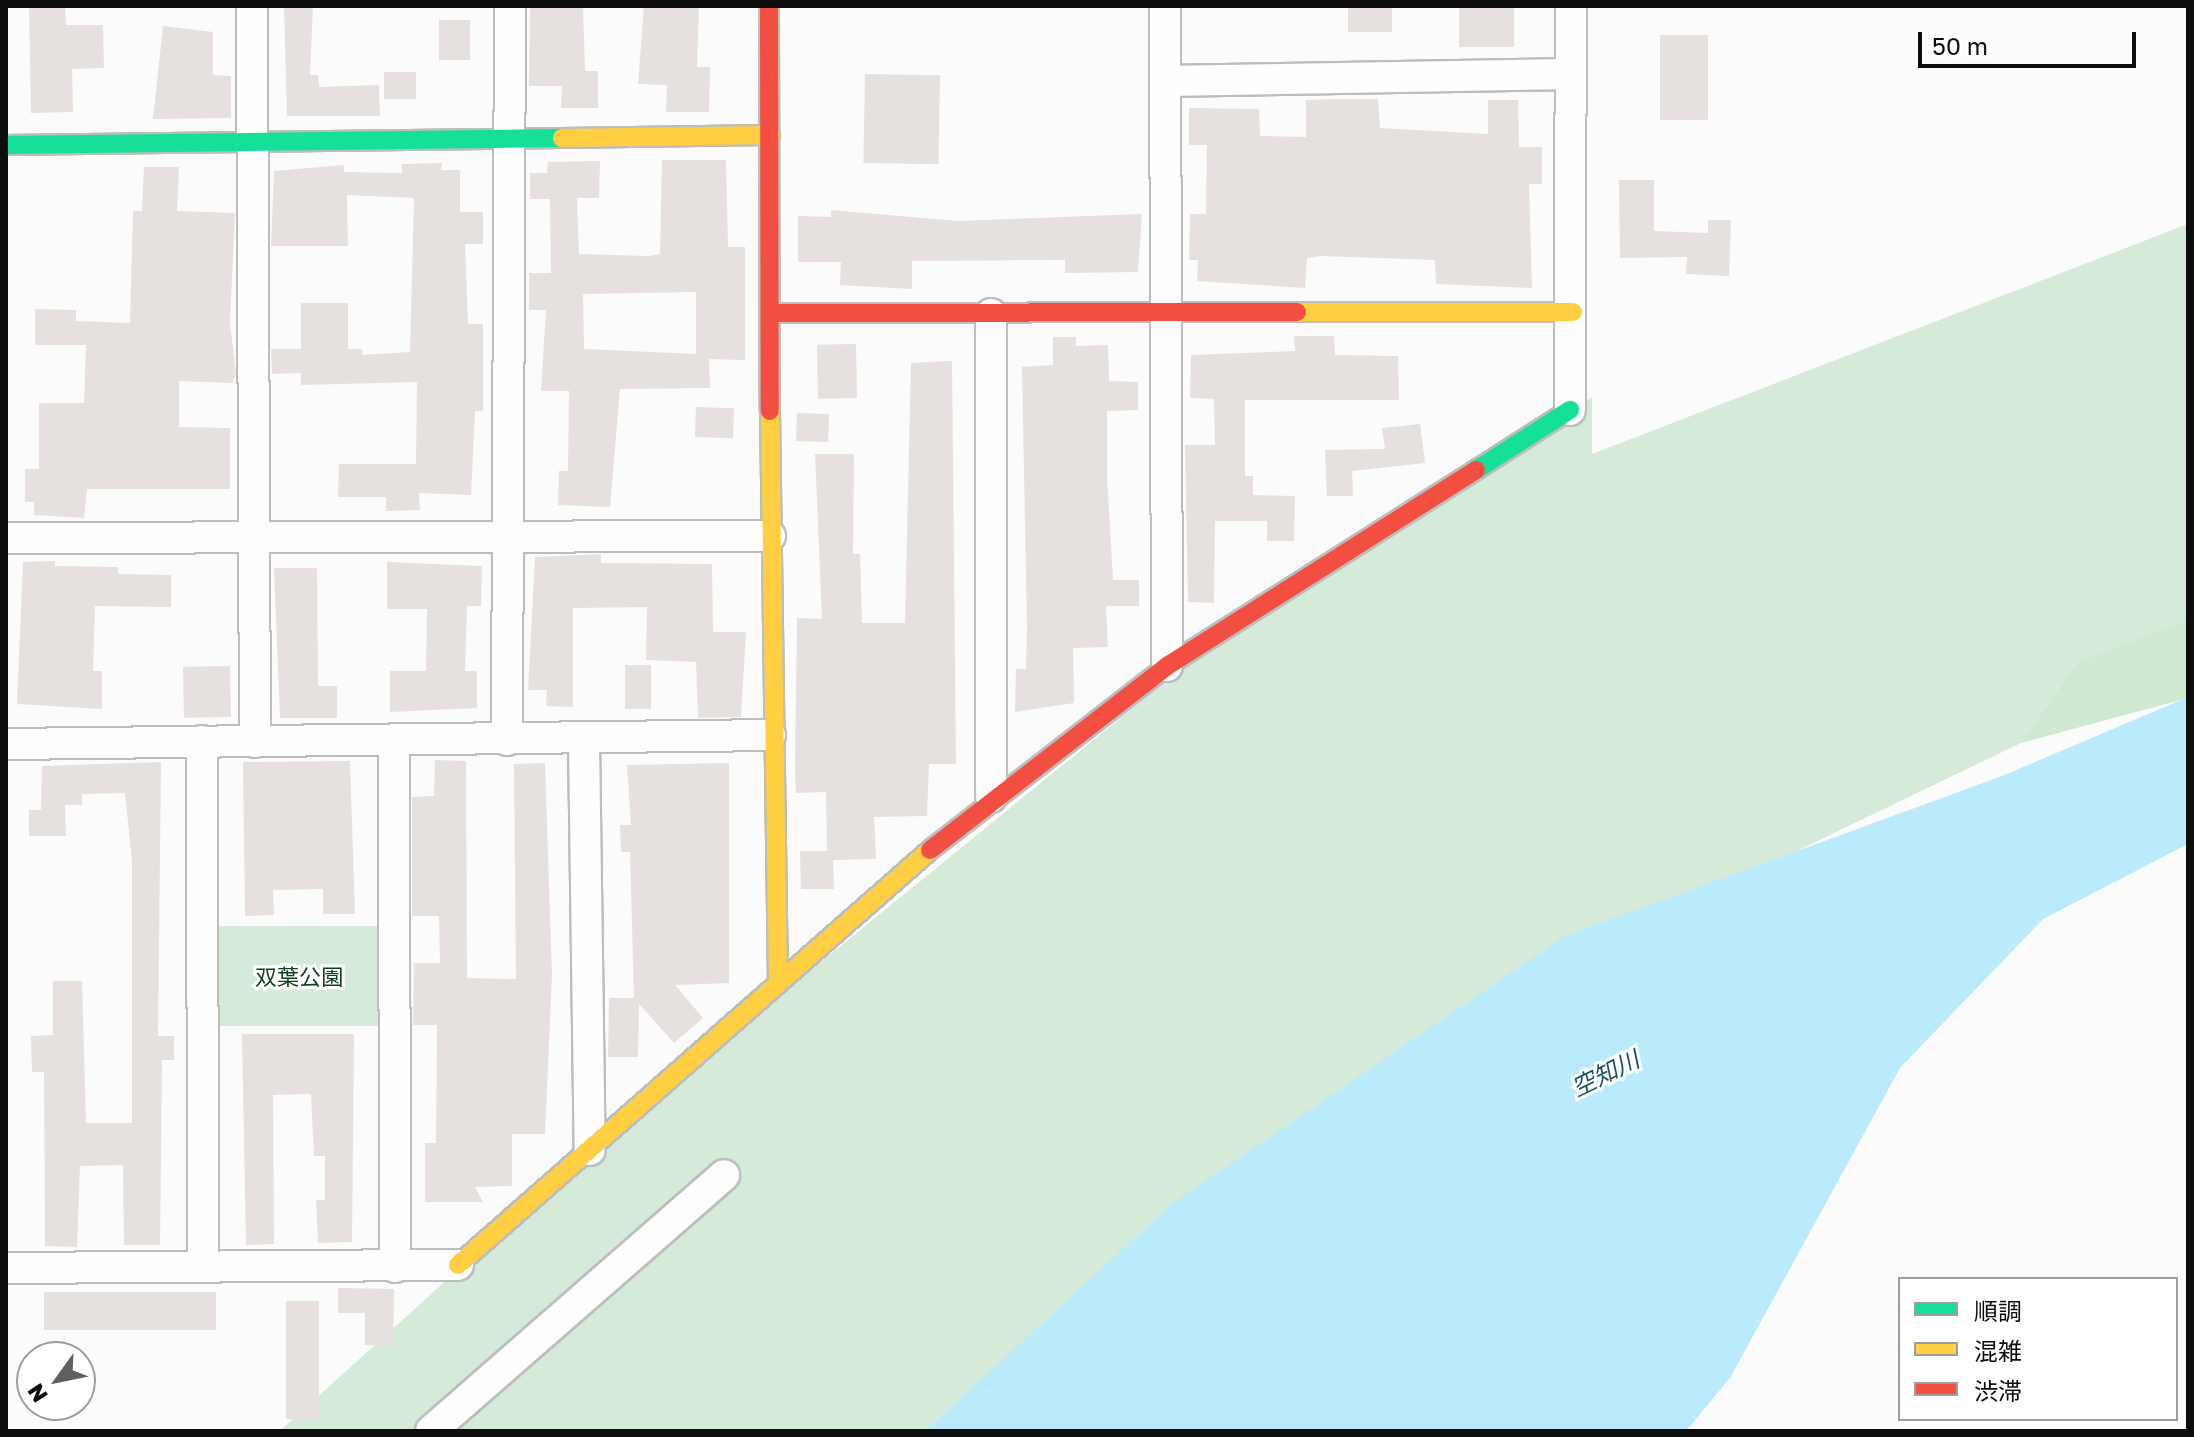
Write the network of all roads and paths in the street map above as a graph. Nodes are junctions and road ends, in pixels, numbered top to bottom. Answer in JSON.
{"nodes":[{"id":1,"x":252,"y":6,"type":"edge"},
{"id":2,"x":510,"y":6,"type":"edge"},
{"id":3,"x":769,"y":6,"type":"edge"},
{"id":4,"x":1165,"y":6,"type":"edge"},
{"id":5,"x":1571,"y":6,"type":"edge"},
{"id":6,"x":1571,"y":74,"type":"junction"},
{"id":7,"x":1166,"y":81,"type":"junction"},
{"id":8,"x":770,"y":135,"type":"junction"},
{"id":9,"x":509,"y":138,"type":"junction"},
{"id":10,"x":252,"y":142,"type":"junction"},
{"id":11,"x":6,"y":145,"type":"edge"},
{"id":12,"x":1162,"y":311,"type":"junction"},
{"id":13,"x":1573,"y":312,"type":"junction"},
{"id":14,"x":770,"y":313,"type":"junction"},
{"id":15,"x":991,"y":314,"type":"junction"},
{"id":16,"x":1570,"y":410,"type":"joint"},
{"id":17,"x":770,"y":536,"type":"junction"},
{"id":18,"x":256,"y":537,"type":"junction"},
{"id":19,"x":6,"y":538,"type":"edge"},
{"id":20,"x":510,"y":538,"type":"junction"},
{"id":21,"x":1167,"y":666,"type":"junction"},
{"id":22,"x":770,"y":735,"type":"junction"},
{"id":23,"x":507,"y":740,"type":"junction"},
{"id":24,"x":202,"y":741,"type":"junction"},
{"id":25,"x":584,"y":741,"type":"junction"},
{"id":26,"x":255,"y":742,"type":"junction"},
{"id":27,"x":394,"y":743,"type":"junction"},
{"id":28,"x":6,"y":744,"type":"edge"},
{"id":29,"x":991,"y":797,"type":"junction"},
{"id":30,"x":778,"y":983,"type":"junction"},
{"id":31,"x":590,"y":1150,"type":"junction"},
{"id":32,"x":724,"y":1175,"type":"dead end"},
{"id":33,"x":458,"y":1265,"type":"joint"},
{"id":34,"x":203,"y":1267,"type":"junction"},
{"id":35,"x":395,"y":1267,"type":"junction"},
{"id":36,"x":6,"y":1268,"type":"edge"},
{"id":37,"x":431,"y":1431,"type":"edge"}],
"edges":[{"from":1,"to":10,"type":"street"},
{"from":2,"to":9,"type":"street"},
{"from":3,"to":8,"type":"street"},
{"from":4,"to":7,"type":"street"},
{"from":5,"to":6,"type":"street"},
{"from":6,"to":7,"type":"street"},
{"from":6,"to":13,"type":"street"},
{"from":7,"to":12,"type":"street"},
{"from":8,"to":9,"type":"street"},
{"from":8,"to":14,"type":"street"},
{"from":9,"to":10,"type":"street"},
{"from":9,"to":20,"type":"street"},
{"from":10,"to":11,"type":"street"},
{"from":10,"to":18,"type":"street"},
{"from":12,"to":13,"type":"street"},
{"from":12,"to":15,"type":"street"},
{"from":12,"to":21,"type":"street"},
{"from":13,"to":16,"type":"street"},
{"from":14,"to":15,"type":"street"},
{"from":14,"to":17,"type":"street"},
{"from":15,"to":29,"type":"street"},
{"from":16,"to":21,"type":"street"},
{"from":17,"to":20,"type":"street"},
{"from":17,"to":22,"type":"street"},
{"from":18,"to":19,"type":"street"},
{"from":18,"to":20,"type":"street"},
{"from":18,"to":26,"type":"street"},
{"from":20,"to":23,"type":"street"},
{"from":21,"to":29,"type":"street"},
{"from":22,"to":25,"type":"street"},
{"from":22,"to":30,"type":"street"},
{"from":23,"to":25,"type":"street"},
{"from":23,"to":27,"type":"street"},
{"from":24,"to":26,"type":"street"},
{"from":24,"to":28,"type":"street"},
{"from":24,"to":34,"type":"street"},
{"from":25,"to":31,"type":"street"},
{"from":26,"to":27,"type":"street"},
{"from":27,"to":35,"type":"street"},
{"from":29,"to":30,"type":"street"},
{"from":30,"to":31,"type":"street"},
{"from":31,"to":33,"type":"street"},
{"from":32,"to":37,"type":"street"},
{"from":33,"to":35,"type":"street"},
{"from":34,"to":35,"type":"street"},
{"from":34,"to":36,"type":"street"}]}
